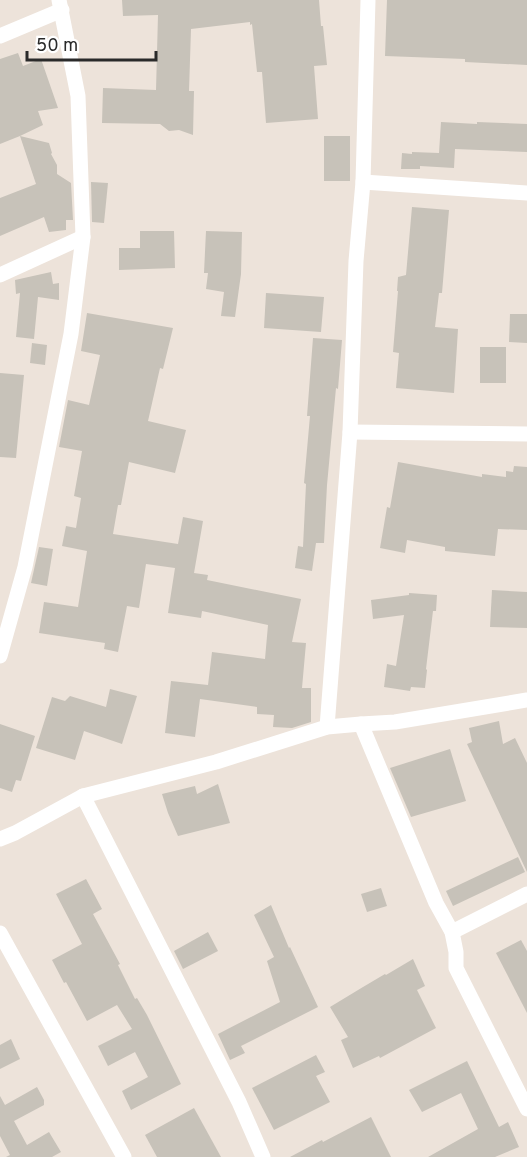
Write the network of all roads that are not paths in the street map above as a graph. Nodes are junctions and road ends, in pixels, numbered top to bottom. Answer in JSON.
{"nodes":[{"id":1,"x":368,"y":0,"type":"edge"},
{"id":2,"x":60,"y":5,"type":"edge"},
{"id":3,"x":0,"y":36,"type":"edge"},
{"id":4,"x":363,"y":182,"type":"junction"},
{"id":5,"x":527,"y":194,"type":"edge"},
{"id":6,"x":83,"y":237,"type":"junction"},
{"id":7,"x":0,"y":275,"type":"edge"},
{"id":8,"x":350,"y":432,"type":"junction"},
{"id":9,"x":527,"y":434,"type":"edge"},
{"id":10,"x":0,"y":656,"type":"edge"},
{"id":11,"x":527,"y":700,"type":"edge"},
{"id":12,"x":360,"y":724,"type":"junction"},
{"id":13,"x":327,"y":727,"type":"junction"},
{"id":14,"x":83,"y":796,"type":"junction"},
{"id":15,"x":0,"y":839,"type":"edge"},
{"id":16,"x":527,"y":894,"type":"edge"},
{"id":17,"x":452,"y":932,"type":"junction"},
{"id":18,"x":0,"y":933,"type":"edge"},
{"id":19,"x":527,"y":1109,"type":"edge"},
{"id":20,"x":124,"y":1157,"type":"edge"},
{"id":21,"x":263,"y":1157,"type":"edge"}],
"edges":[{"from":1,"to":4,"type":"street"},
{"from":2,"to":3,"type":"street"},
{"from":2,"to":6,"type":"street"},
{"from":4,"to":5,"type":"street"},
{"from":4,"to":8,"type":"street"},
{"from":6,"to":7,"type":"street"},
{"from":6,"to":10,"type":"street"},
{"from":8,"to":9,"type":"street"},
{"from":8,"to":13,"type":"street"},
{"from":11,"to":12,"type":"street"},
{"from":12,"to":13,"type":"street"},
{"from":12,"to":17,"type":"street"},
{"from":13,"to":14,"type":"street"},
{"from":14,"to":15,"type":"street"},
{"from":14,"to":21,"type":"street"},
{"from":16,"to":17,"type":"street"},
{"from":17,"to":19,"type":"street"},
{"from":18,"to":20,"type":"street"}]}
